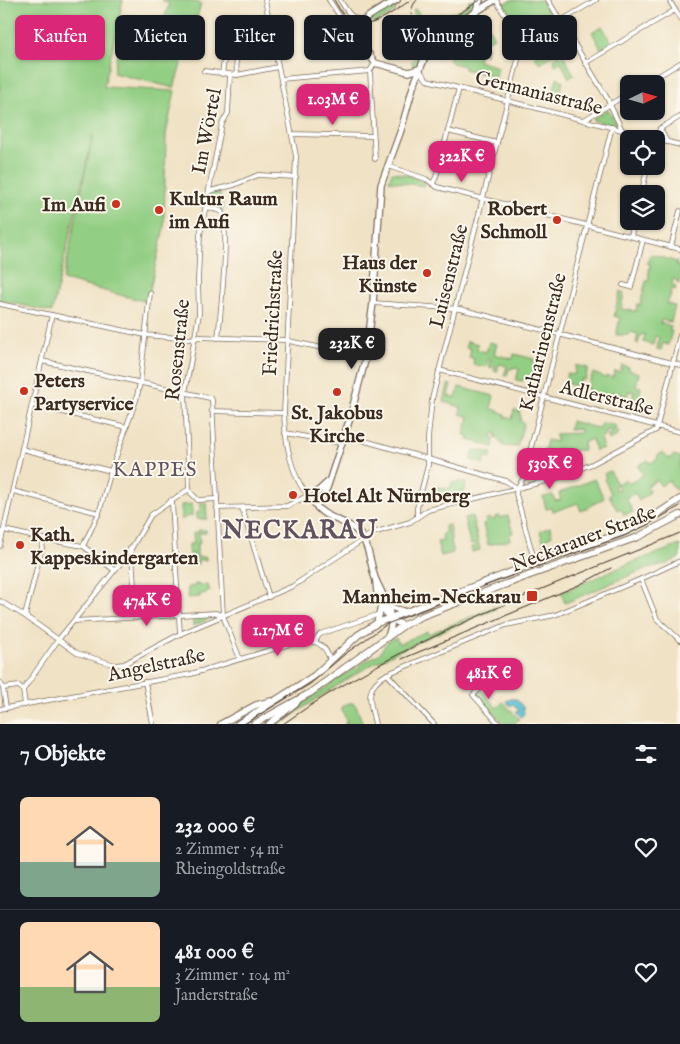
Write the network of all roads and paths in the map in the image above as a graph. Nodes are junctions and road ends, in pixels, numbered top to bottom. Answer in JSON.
{"nodes":[{"id":1,"x":266,"y":0,"type":"edge"},
{"id":2,"x":329,"y":0,"type":"edge"},
{"id":3,"x":340,"y":0,"type":"edge"},
{"id":4,"x":397,"y":0,"type":"edge"},
{"id":5,"x":480,"y":0,"type":"edge"},
{"id":6,"x":496,"y":0,"type":"edge"},
{"id":7,"x":548,"y":0,"type":"edge"},
{"id":8,"x":596,"y":0,"type":"edge"},
{"id":9,"x":669,"y":0,"type":"edge"},
{"id":10,"x":675,"y":10,"type":"junction"},
{"id":11,"x":475,"y":13,"type":"junction"},
{"id":12,"x":338,"y":15,"type":"edge"},
{"id":13,"x":350,"y":15,"type":"edge"},
{"id":14,"x":372,"y":15,"type":"edge"},
{"id":15,"x":505,"y":15,"type":"edge"},
{"id":16,"x":557,"y":15,"type":"edge"},
{"id":17,"x":570,"y":15,"type":"edge"},
{"id":18,"x":680,"y":18,"type":"edge"},
{"id":19,"x":577,"y":50,"type":"edge"},
{"id":20,"x":372,"y":60,"type":"edge"},
{"id":21,"x":518,"y":60,"type":"edge"},
{"id":22,"x":585,"y":63,"type":"junction"},
{"id":23,"x":680,"y":63,"type":"edge"},
{"id":24,"x":375,"y":64,"type":"junction"},
{"id":25,"x":278,"y":67,"type":"junction"},
{"id":26,"x":419,"y":69,"type":"junction"},
{"id":27,"x":204,"y":71,"type":"dead end"},
{"id":28,"x":370,"y":71,"type":"junction"},
{"id":29,"x":409,"y":72,"type":"junction"},
{"id":30,"x":222,"y":74,"type":"junction"},
{"id":31,"x":230,"y":75,"type":"junction"},
{"id":32,"x":237,"y":75,"type":"junction"},
{"id":33,"x":660,"y":75,"type":"edge"},
{"id":34,"x":281,"y":79,"type":"junction"},
{"id":35,"x":414,"y":84,"type":"junction"},
{"id":36,"x":459,"y":88,"type":"junction"},
{"id":37,"x":620,"y":98,"type":"edge"},
{"id":38,"x":507,"y":100,"type":"junction"},
{"id":39,"x":609,"y":105,"type":"junction"},
{"id":40,"x":680,"y":117,"type":"edge"},
{"id":41,"x":584,"y":120,"type":"junction"},
{"id":42,"x":612,"y":127,"type":"junction"},
{"id":43,"x":660,"y":128,"type":"joint"},
{"id":44,"x":448,"y":130,"type":"junction"},
{"id":45,"x":622,"y":130,"type":"joint"},
{"id":46,"x":292,"y":134,"type":"junction"},
{"id":47,"x":374,"y":136,"type":"junction"},
{"id":48,"x":667,"y":142,"type":"joint"},
{"id":49,"x":497,"y":143,"type":"junction"},
{"id":50,"x":680,"y":145,"type":"edge"},
{"id":51,"x":375,"y":159,"type":"dead end"},
{"id":52,"x":388,"y":166,"type":"junction"},
{"id":53,"x":296,"y":177,"type":"junction"},
{"id":54,"x":433,"y":183,"type":"junction"},
{"id":55,"x":210,"y":191,"type":"junction"},
{"id":56,"x":482,"y":198,"type":"junction"},
{"id":57,"x":206,"y":207,"type":"junction"},
{"id":58,"x":680,"y":211,"type":"edge"},
{"id":59,"x":587,"y":225,"type":"junction"},
{"id":60,"x":632,"y":230,"type":"edge"},
{"id":61,"x":630,"y":236,"type":"junction"},
{"id":62,"x":643,"y":240,"type":"junction"},
{"id":63,"x":671,"y":247,"type":"junction"},
{"id":64,"x":680,"y":249,"type":"edge"},
{"id":65,"x":623,"y":285,"type":"dead end"},
{"id":66,"x":150,"y":293,"type":"dead end"},
{"id":67,"x":374,"y":303,"type":"junction"},
{"id":68,"x":0,"y":304,"type":"edge"},
{"id":69,"x":455,"y":308,"type":"junction"},
{"id":70,"x":52,"y":315,"type":"junction"},
{"id":71,"x":560,"y":334,"type":"junction"},
{"id":72,"x":680,"y":335,"type":"edge"},
{"id":73,"x":145,"y":336,"type":"junction"},
{"id":74,"x":195,"y":338,"type":"junction"},
{"id":75,"x":218,"y":338,"type":"junction"},
{"id":76,"x":287,"y":341,"type":"junction"},
{"id":77,"x":366,"y":356,"type":"junction"},
{"id":78,"x":42,"y":361,"type":"junction"},
{"id":79,"x":673,"y":363,"type":"junction"},
{"id":80,"x":680,"y":365,"type":"edge"},
{"id":81,"x":439,"y":370,"type":"junction"},
{"id":82,"x":140,"y":383,"type":"junction"},
{"id":83,"x":185,"y":393,"type":"junction"},
{"id":84,"x":544,"y":397,"type":"junction"},
{"id":85,"x":32,"y":405,"type":"junction"},
{"id":86,"x":212,"y":411,"type":"junction"},
{"id":87,"x":284,"y":413,"type":"junction"},
{"id":88,"x":657,"y":426,"type":"junction"},
{"id":89,"x":127,"y":427,"type":"junction"},
{"id":90,"x":285,"y":432,"type":"junction"},
{"id":91,"x":680,"y":432,"type":"edge"},
{"id":92,"x":344,"y":435,"type":"junction"},
{"id":93,"x":341,"y":443,"type":"junction"},
{"id":94,"x":22,"y":449,"type":"junction"},
{"id":95,"x":428,"y":460,"type":"junction"},
{"id":96,"x":111,"y":471,"type":"junction"},
{"id":97,"x":188,"y":488,"type":"junction"},
{"id":98,"x":517,"y":488,"type":"junction"},
{"id":99,"x":12,"y":491,"type":"junction"},
{"id":100,"x":307,"y":496,"type":"junction"},
{"id":101,"x":217,"y":499,"type":"junction"},
{"id":102,"x":680,"y":499,"type":"edge"},
{"id":103,"x":170,"y":500,"type":"junction"},
{"id":104,"x":316,"y":501,"type":"junction"},
{"id":105,"x":667,"y":507,"type":"junction"},
{"id":106,"x":218,"y":508,"type":"junction"},
{"id":107,"x":242,"y":508,"type":"junction"},
{"id":108,"x":99,"y":513,"type":"junction"},
{"id":109,"x":680,"y":516,"type":"edge"},
{"id":110,"x":417,"y":517,"type":"junction"},
{"id":111,"x":669,"y":522,"type":"junction"},
{"id":112,"x":4,"y":530,"type":"junction"},
{"id":113,"x":44,"y":539,"type":"junction"},
{"id":114,"x":364,"y":540,"type":"junction"},
{"id":115,"x":0,"y":546,"type":"edge"},
{"id":116,"x":83,"y":546,"type":"junction"},
{"id":117,"x":130,"y":549,"type":"junction"},
{"id":118,"x":680,"y":561,"type":"edge"},
{"id":119,"x":535,"y":563,"type":"junction"},
{"id":120,"x":114,"y":570,"type":"junction"},
{"id":121,"x":641,"y":579,"type":"junction"},
{"id":122,"x":269,"y":597,"type":"junction"},
{"id":123,"x":0,"y":601,"type":"edge"},
{"id":124,"x":384,"y":607,"type":"junction"},
{"id":125,"x":406,"y":612,"type":"junction"},
{"id":126,"x":380,"y":614,"type":"junction"},
{"id":127,"x":179,"y":615,"type":"junction"},
{"id":128,"x":25,"y":616,"type":"junction"},
{"id":129,"x":223,"y":616,"type":"junction"},
{"id":130,"x":136,"y":618,"type":"junction"},
{"id":131,"x":390,"y":619,"type":"junction"},
{"id":132,"x":74,"y":621,"type":"junction"},
{"id":133,"x":377,"y":623,"type":"junction"},
{"id":134,"x":404,"y":625,"type":"junction"},
{"id":135,"x":180,"y":634,"type":"junction"},
{"id":136,"x":388,"y":637,"type":"junction"},
{"id":137,"x":58,"y":640,"type":"junction"},
{"id":138,"x":680,"y":640,"type":"edge"},
{"id":139,"x":315,"y":641,"type":"junction"},
{"id":140,"x":337,"y":656,"type":"junction"},
{"id":141,"x":240,"y":659,"type":"junction"},
{"id":142,"x":330,"y":662,"type":"junction"},
{"id":143,"x":335,"y":673,"type":"junction"},
{"id":144,"x":387,"y":674,"type":"junction"},
{"id":145,"x":494,"y":676,"type":"dead end"},
{"id":146,"x":0,"y":682,"type":"edge"},
{"id":147,"x":145,"y":682,"type":"junction"},
{"id":148,"x":3,"y":688,"type":"junction"},
{"id":149,"x":23,"y":690,"type":"junction"},
{"id":150,"x":304,"y":696,"type":"junction"},
{"id":151,"x":278,"y":699,"type":"junction"},
{"id":152,"x":25,"y":704,"type":"junction"},
{"id":153,"x":6,"y":708,"type":"junction"},
{"id":154,"x":0,"y":709,"type":"edge"},
{"id":155,"x":153,"y":724,"type":"edge"},
{"id":156,"x":221,"y":724,"type":"edge"},
{"id":157,"x":238,"y":724,"type":"edge"},
{"id":158,"x":254,"y":724,"type":"edge"},
{"id":159,"x":269,"y":724,"type":"edge"},
{"id":160,"x":375,"y":724,"type":"edge"},
{"id":161,"x":434,"y":724,"type":"edge"},
{"id":162,"x":500,"y":724,"type":"edge"}],
"edges":[{"from":1,"to":25,"type":"street","name":"Friedrichstraße"},
{"from":2,"to":12,"type":"street"},
{"from":3,"to":13,"type":"street"},
{"from":4,"to":14,"type":"street"},
{"from":5,"to":11,"type":"street"},
{"from":6,"to":11,"type":"street"},
{"from":6,"to":15,"type":"street"},
{"from":7,"to":16,"type":"street"},
{"from":8,"to":17,"type":"street"},
{"from":9,"to":10,"type":"street"},
{"from":10,"to":18,"type":"street"},
{"from":10,"to":22,"type":"street"},
{"from":11,"to":26,"type":"street"},
{"from":19,"to":22,"type":"street"},
{"from":20,"to":24,"type":"street"},
{"from":21,"to":38,"type":"street","name":"Luisenstraße"},
{"from":22,"to":39,"type":"street"},
{"from":23,"to":33,"type":"street"},
{"from":24,"to":28,"type":"street"},
{"from":24,"to":29,"type":"street"},
{"from":25,"to":32,"type":"street"},
{"from":25,"to":34,"type":"street","name":"Friedrichstraße"},
{"from":26,"to":29,"type":"street"},
{"from":26,"to":35,"type":"street"},
{"from":26,"to":36,"type":"street","name":"Germaniastraße"},
{"from":27,"to":30,"type":"street"},
{"from":28,"to":34,"type":"street"},
{"from":28,"to":47,"type":"street"},
{"from":29,"to":35,"type":"street"},
{"from":30,"to":31,"type":"street"},
{"from":30,"to":32,"type":"street","name":"Im Wörtel"},
{"from":31,"to":32,"type":"street"},
{"from":31,"to":55,"type":"street","name":"Im Wörtel"},
{"from":34,"to":46,"type":"street","name":"Friedrichstraße"},
{"from":35,"to":52,"type":"street"},
{"from":36,"to":38,"type":"street","name":"Germaniastraße"},
{"from":36,"to":44,"type":"street"},
{"from":37,"to":39,"type":"street"},
{"from":38,"to":41,"type":"street","name":"Germaniastraße"},
{"from":38,"to":49,"type":"street","name":"Luisenstraße"},
{"from":39,"to":41,"type":"street"},
{"from":39,"to":45,"type":"street"},
{"from":40,"to":43,"type":"street"},
{"from":41,"to":42,"type":"street","name":"Germaniastraße"},
{"from":42,"to":45,"type":"street","name":"Germaniastraße"},
{"from":42,"to":59,"type":"street","name":"Katharinenstraße"},
{"from":43,"to":48,"type":"street"},
{"from":44,"to":49,"type":"street"},
{"from":44,"to":54,"type":"street"},
{"from":46,"to":47,"type":"street"},
{"from":46,"to":53,"type":"street","name":"Friedrichstraße"},
{"from":47,"to":51,"type":"street"},
{"from":48,"to":50,"type":"street","name":"Germaniastraße"},
{"from":49,"to":56,"type":"street","name":"Luisenstraße"},
{"from":52,"to":54,"type":"street"},
{"from":52,"to":67,"type":"street"},
{"from":53,"to":55,"type":"street"},
{"from":53,"to":76,"type":"street","name":"Friedrichstraße"},
{"from":54,"to":56,"type":"street"},
{"from":55,"to":57,"type":"street","name":"Rosenstraße"},
{"from":56,"to":59,"type":"street"},
{"from":56,"to":69,"type":"street","name":"Luisenstraße"},
{"from":57,"to":74,"type":"street","name":"Rosenstraße"},
{"from":57,"to":75,"type":"street"},
{"from":58,"to":63,"type":"street"},
{"from":59,"to":61,"type":"street"},
{"from":59,"to":71,"type":"street","name":"Katharinenstraße"},
{"from":60,"to":61,"type":"street"},
{"from":61,"to":62,"type":"street"},
{"from":62,"to":63,"type":"street"},
{"from":62,"to":65,"type":"street"},
{"from":63,"to":64,"type":"street"},
{"from":66,"to":73,"type":"street"},
{"from":67,"to":69,"type":"street"},
{"from":67,"to":77,"type":"street"},
{"from":68,"to":70,"type":"street"},
{"from":69,"to":71,"type":"street"},
{"from":69,"to":81,"type":"street","name":"Luisenstraße"},
{"from":70,"to":73,"type":"street"},
{"from":70,"to":78,"type":"street"},
{"from":71,"to":79,"type":"street"},
{"from":71,"to":84,"type":"street","name":"Katharinenstraße"},
{"from":72,"to":79,"type":"street"},
{"from":73,"to":74,"type":"street"},
{"from":73,"to":82,"type":"street"},
{"from":74,"to":75,"type":"street"},
{"from":74,"to":83,"type":"street","name":"Rosenstraße"},
{"from":75,"to":76,"type":"street"},
{"from":76,"to":77,"type":"street"},
{"from":76,"to":87,"type":"street","name":"Friedrichstraße"},
{"from":77,"to":92,"type":"street"},
{"from":78,"to":82,"type":"street"},
{"from":78,"to":85,"type":"street"},
{"from":79,"to":80,"type":"street"},
{"from":79,"to":88,"type":"street"},
{"from":81,"to":84,"type":"street","name":"Adlerstraße"},
{"from":81,"to":95,"type":"street","name":"Luisenstraße"},
{"from":82,"to":83,"type":"street"},
{"from":82,"to":89,"type":"street"},
{"from":83,"to":86,"type":"street"},
{"from":83,"to":97,"type":"street","name":"Rosenstraße"},
{"from":84,"to":88,"type":"street","name":"Adlerstraße"},
{"from":84,"to":98,"type":"street","name":"Katharinenstraße"},
{"from":85,"to":89,"type":"street"},
{"from":85,"to":94,"type":"street"},
{"from":86,"to":87,"type":"street"},
{"from":86,"to":101,"type":"street"},
{"from":87,"to":90,"type":"street","name":"Friedrichstraße"},
{"from":88,"to":91,"type":"street","name":"Adlerstraße"},
{"from":88,"to":98,"type":"street"},
{"from":89,"to":96,"type":"street"},
{"from":90,"to":93,"type":"street"},
{"from":90,"to":100,"type":"street","name":"Friedrichstraße"},
{"from":92,"to":93,"type":"street"},
{"from":92,"to":95,"type":"street"},
{"from":93,"to":104,"type":"street"},
{"from":94,"to":96,"type":"street"},
{"from":94,"to":99,"type":"street"},
{"from":95,"to":98,"type":"street"},
{"from":95,"to":110,"type":"street","name":"Luisenstraße"},
{"from":96,"to":108,"type":"street"},
{"from":97,"to":101,"type":"street"},
{"from":97,"to":103,"type":"street"},
{"from":98,"to":110,"type":"street"},
{"from":98,"to":119,"type":"street"},
{"from":99,"to":108,"type":"street"},
{"from":99,"to":112,"type":"street"},
{"from":100,"to":104,"type":"street"},
{"from":100,"to":107,"type":"street"},
{"from":101,"to":106,"type":"street"},
{"from":102,"to":105,"type":"main road","name":"Neckarauer Straße"},
{"from":103,"to":117,"type":"street"},
{"from":103,"to":127,"type":"street"},
{"from":104,"to":114,"type":"street"},
{"from":105,"to":111,"type":"main road"},
{"from":105,"to":119,"type":"main road","name":"Neckarauer Straße"},
{"from":106,"to":107,"type":"street"},
{"from":106,"to":129,"type":"street"},
{"from":107,"to":122,"type":"street"},
{"from":108,"to":116,"type":"street"},
{"from":109,"to":111,"type":"main road","name":"Neckarauer Straße"},
{"from":110,"to":114,"type":"street"},
{"from":111,"to":134,"type":"main road","name":"Neckarauer Straße"},
{"from":112,"to":113,"type":"street"},
{"from":112,"to":115,"type":"street"},
{"from":113,"to":116,"type":"street"},
{"from":113,"to":128,"type":"street"},
{"from":114,"to":122,"type":"street"},
{"from":114,"to":124,"type":"street"},
{"from":116,"to":120,"type":"street"},
{"from":117,"to":120,"type":"street"},
{"from":117,"to":130,"type":"street"},
{"from":118,"to":121,"type":"street"},
{"from":119,"to":125,"type":"main road","name":"Neckarauer Straße"},
{"from":120,"to":132,"type":"street"},
{"from":121,"to":138,"type":"street"},
{"from":121,"to":144,"type":"street"},
{"from":122,"to":129,"type":"street"},
{"from":123,"to":128,"type":"street"},
{"from":124,"to":125,"type":"street"},
{"from":124,"to":126,"type":"street"},
{"from":124,"to":131,"type":"street"},
{"from":125,"to":131,"type":"main road","name":"Neckarauer Straße"},
{"from":126,"to":133,"type":"street"},
{"from":126,"to":139,"type":"street"},
{"from":127,"to":129,"type":"street"},
{"from":127,"to":130,"type":"street"},
{"from":127,"to":135,"type":"street"},
{"from":128,"to":137,"type":"street"},
{"from":129,"to":135,"type":"street"},
{"from":129,"to":141,"type":"street"},
{"from":130,"to":132,"type":"street"},
{"from":131,"to":133,"type":"main road","name":"Neckarauer Straße"},
{"from":131,"to":134,"type":"street"},
{"from":131,"to":136,"type":"street"},
{"from":132,"to":137,"type":"street"},
{"from":133,"to":140,"type":"main road","name":"Neckarauer Straße"},
{"from":134,"to":136,"type":"main road","name":"Neckarauer Straße"},
{"from":135,"to":137,"type":"street"},
{"from":136,"to":143,"type":"main road","name":"Neckarauer Straße"},
{"from":137,"to":149,"type":"street"},
{"from":139,"to":141,"type":"street","name":"Angelstraße"},
{"from":139,"to":142,"type":"street"},
{"from":140,"to":142,"type":"main road","name":"Neckarauer Straße"},
{"from":140,"to":143,"type":"main road"},
{"from":141,"to":147,"type":"street","name":"Angelstraße"},
{"from":142,"to":151,"type":"main road","name":"Neckarauer Straße"},
{"from":143,"to":150,"type":"main road","name":"Neckarauer Straße"},
{"from":144,"to":160,"type":"street"},
{"from":144,"to":161,"type":"street"},
{"from":145,"to":162,"type":"street"},
{"from":146,"to":148,"type":"street"},
{"from":147,"to":152,"type":"street","name":"Angelstraße"},
{"from":147,"to":155,"type":"street"},
{"from":148,"to":149,"type":"street"},
{"from":148,"to":153,"type":"street"},
{"from":149,"to":152,"type":"street"},
{"from":150,"to":158,"type":"main road","name":"Neckarauer Straße"},
{"from":150,"to":159,"type":"street"},
{"from":151,"to":156,"type":"street"},
{"from":151,"to":157,"type":"main road","name":"Neckarauer Straße"},
{"from":152,"to":153,"type":"street","name":"Angelstraße"},
{"from":153,"to":154,"type":"street","name":"Angelstraße"}]}
